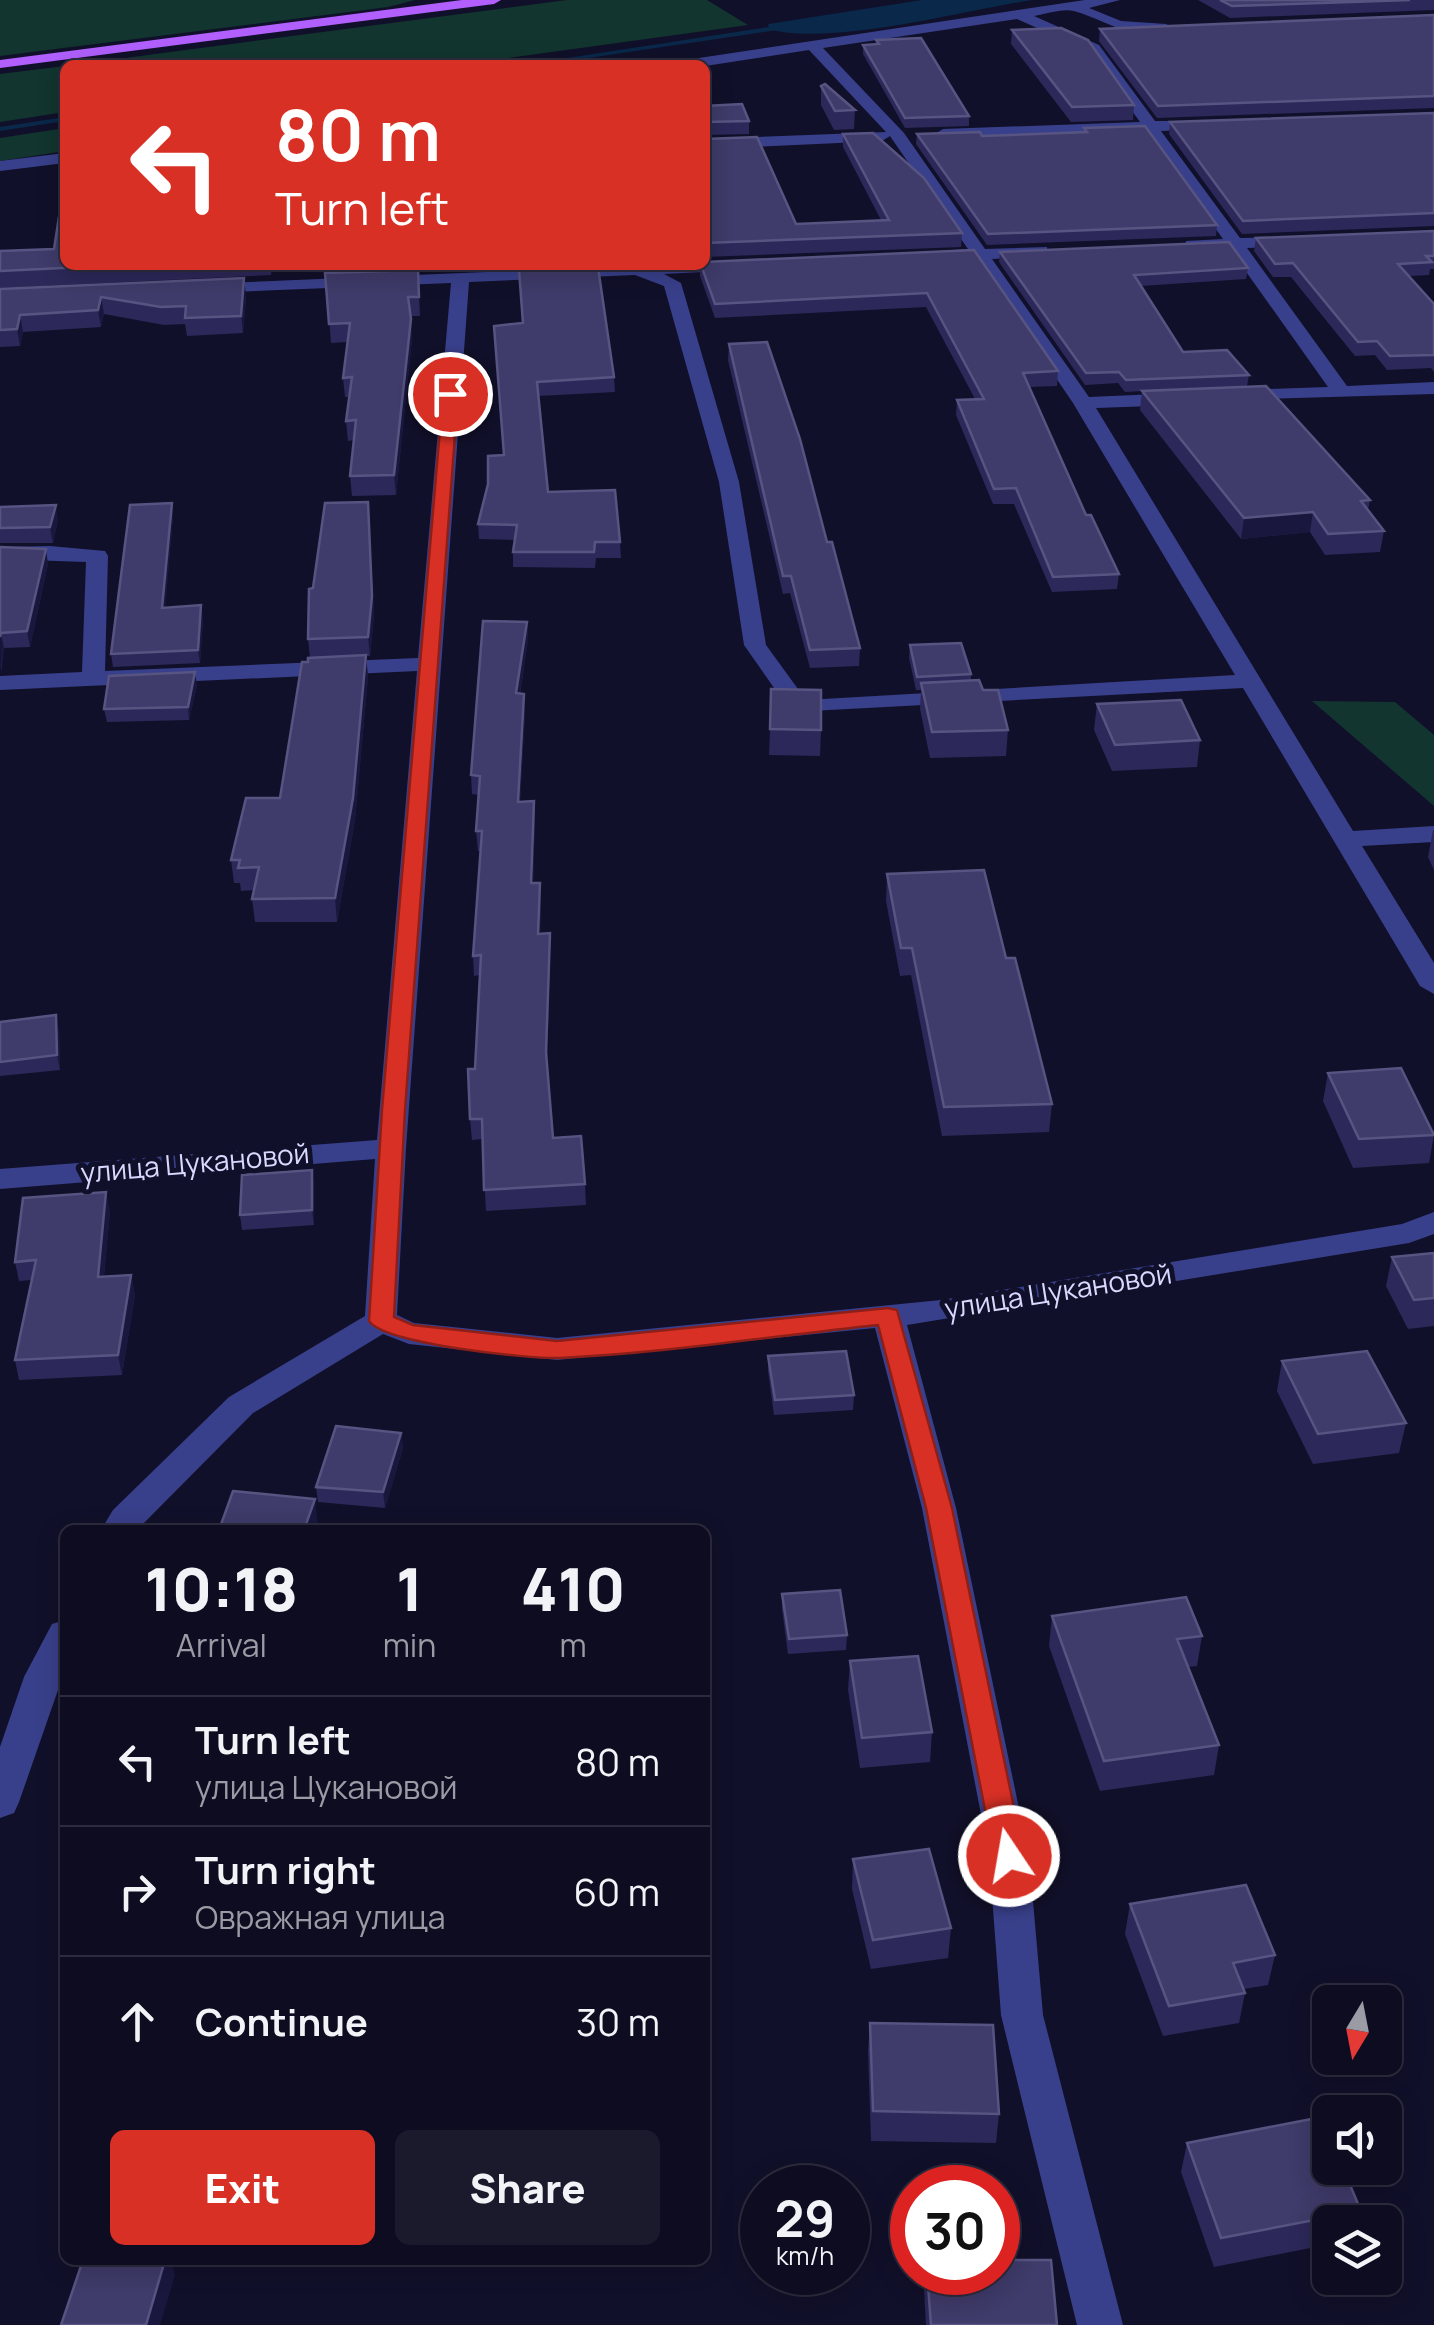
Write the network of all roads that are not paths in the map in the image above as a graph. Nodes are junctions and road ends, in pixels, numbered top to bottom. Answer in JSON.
{"nodes":[{"id":1,"x":494,"y":0,"type":"edge"},
{"id":2,"x":1113,"y":0,"type":"edge"},
{"id":3,"x":1075,"y":6,"type":"junction"},
{"id":4,"x":1022,"y":16,"type":"junction"},
{"id":5,"x":1186,"y":27,"type":"edge"},
{"id":6,"x":813,"y":46,"type":"junction"},
{"id":7,"x":710,"y":60,"type":"edge"},
{"id":8,"x":0,"y":64,"type":"edge"},
{"id":9,"x":1226,"y":124,"type":"edge"},
{"id":10,"x":1151,"y":126,"type":"junction"},
{"id":11,"x":898,"y":136,"type":"junction"},
{"id":12,"x":710,"y":144,"type":"edge"},
{"id":13,"x":60,"y":159,"type":"edge"},
{"id":14,"x":0,"y":166,"type":"edge"},
{"id":15,"x":1324,"y":240,"type":"edge"},
{"id":16,"x":1233,"y":244,"type":"junction"},
{"id":17,"x":1175,"y":246,"type":"edge"},
{"id":18,"x":1060,"y":250,"type":"edge"},
{"id":19,"x":983,"y":253,"type":"junction"},
{"id":20,"x":926,"y":256,"type":"edge"},
{"id":21,"x":753,"y":264,"type":"edge"},
{"id":22,"x":710,"y":265,"type":"edge"},
{"id":23,"x":589,"y":270,"type":"edge"},
{"id":24,"x":644,"y":270,"type":"edge"},
{"id":25,"x":460,"y":278,"type":"junction"},
{"id":26,"x":180,"y":290,"type":"edge"},
{"id":27,"x":1434,"y":388,"type":"edge"},
{"id":28,"x":1342,"y":392,"type":"junction"},
{"id":29,"x":1083,"y":403,"type":"junction"},
{"id":30,"x":0,"y":554,"type":"edge"},
{"id":31,"x":429,"y":664,"type":"junction"},
{"id":32,"x":93,"y":677,"type":"junction"},
{"id":33,"x":1250,"y":681,"type":"junction"},
{"id":34,"x":0,"y":683,"type":"edge"},
{"id":35,"x":1434,"y":834,"type":"edge"},
{"id":36,"x":1346,"y":839,"type":"junction"},
{"id":37,"x":1434,"y":986,"type":"edge"},
{"id":38,"x":391,"y":1148,"type":"junction"},
{"id":39,"x":0,"y":1178,"type":"edge"},
{"id":40,"x":1434,"y":1222,"type":"edge"},
{"id":41,"x":888,"y":1316,"type":"junction"},
{"id":42,"x":382,"y":1321,"type":"junction"},
{"id":43,"x":122,"y":1525,"type":"edge"},
{"id":44,"x":60,"y":1643,"type":"edge"},
{"id":45,"x":0,"y":1802,"type":"edge"},
{"id":46,"x":1100,"y":2325,"type":"edge"}],
"edges":[{"from":1,"to":8,"type":"main road"},
{"from":2,"to":3,"type":"street"},
{"from":3,"to":4,"type":"street"},
{"from":3,"to":5,"type":"street"},
{"from":4,"to":6,"type":"street"},
{"from":4,"to":10,"type":"street"},
{"from":6,"to":7,"type":"street"},
{"from":6,"to":11,"type":"street"},
{"from":9,"to":10,"type":"street"},
{"from":10,"to":11,"type":"street"},
{"from":10,"to":16,"type":"street"},
{"from":11,"to":12,"type":"street"},
{"from":11,"to":19,"type":"street"},
{"from":13,"to":14,"type":"street"},
{"from":15,"to":16,"type":"street"},
{"from":16,"to":17,"type":"street"},
{"from":16,"to":28,"type":"street"},
{"from":18,"to":19,"type":"street"},
{"from":19,"to":20,"type":"street"},
{"from":19,"to":29,"type":"street"},
{"from":21,"to":22,"type":"street"},
{"from":23,"to":25,"type":"street"},
{"from":24,"to":33,"type":"street"},
{"from":25,"to":26,"type":"street"},
{"from":25,"to":31,"type":"street"},
{"from":27,"to":28,"type":"street"},
{"from":28,"to":29,"type":"street"},
{"from":29,"to":33,"type":"street"},
{"from":30,"to":32,"type":"street"},
{"from":31,"to":32,"type":"street"},
{"from":31,"to":38,"type":"street"},
{"from":32,"to":34,"type":"street"},
{"from":33,"to":36,"type":"street"},
{"from":35,"to":36,"type":"street"},
{"from":36,"to":37,"type":"street"},
{"from":38,"to":39,"type":"street","name":"улица Цукановой"},
{"from":38,"to":42,"type":"street"},
{"from":40,"to":41,"type":"street","name":"улица Цукановой"},
{"from":41,"to":42,"type":"street","name":"улица Цукановой"},
{"from":41,"to":46,"type":"street"},
{"from":42,"to":43,"type":"street"},
{"from":44,"to":45,"type":"street"}]}
